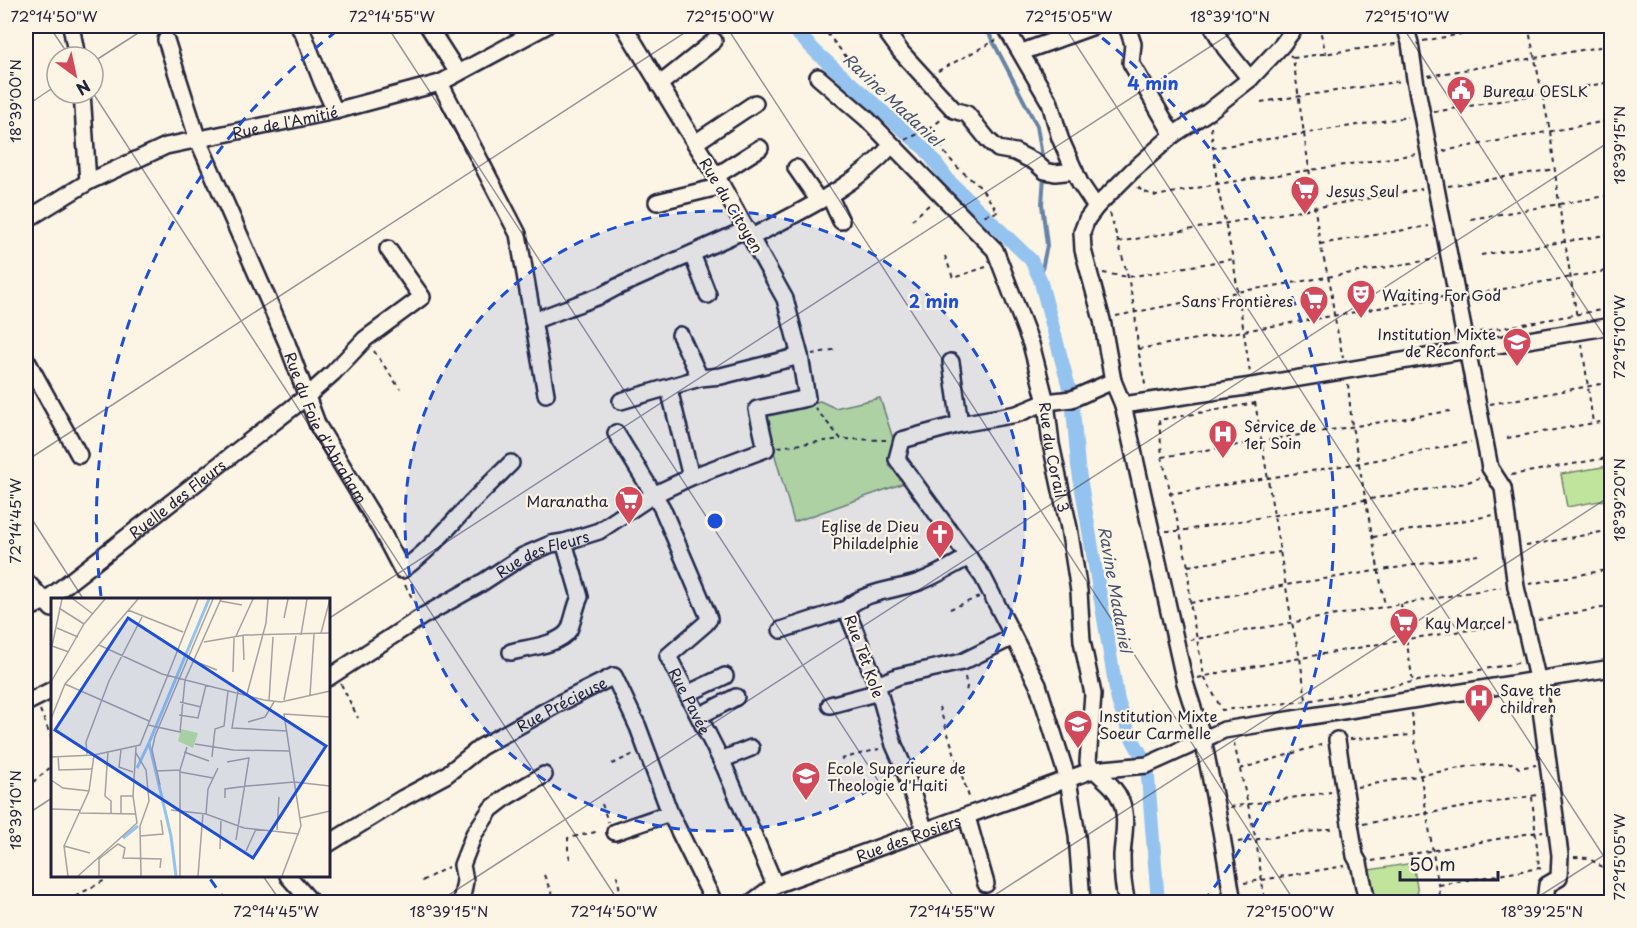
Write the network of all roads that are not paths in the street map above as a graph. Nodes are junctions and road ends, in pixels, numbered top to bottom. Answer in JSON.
{"nodes":[{"id":1,"x":71,"y":26,"type":"edge"},
{"id":2,"x":298,"y":26,"type":"edge"},
{"id":3,"x":428,"y":26,"type":"edge"},
{"id":4,"x":546,"y":26,"type":"edge"},
{"id":5,"x":624,"y":26,"type":"edge"},
{"id":6,"x":882,"y":26,"type":"edge"},
{"id":7,"x":1005,"y":26,"type":"edge"},
{"id":8,"x":1094,"y":26,"type":"edge"},
{"id":9,"x":1127,"y":26,"type":"edge"},
{"id":10,"x":1212,"y":26,"type":"edge"},
{"id":11,"x":1296,"y":26,"type":"edge"},
{"id":12,"x":1405,"y":26,"type":"edge"},
{"id":13,"x":166,"y":39,"type":"dead end"},
{"id":14,"x":714,"y":41,"type":"dead end"},
{"id":15,"x":75,"y":45,"type":"edge"},
{"id":16,"x":1022,"y":52,"type":"junction"},
{"id":17,"x":458,"y":73,"type":"junction"},
{"id":18,"x":818,"y":76,"type":"dead end"},
{"id":19,"x":1250,"y":79,"type":"junction"},
{"id":20,"x":440,"y":83,"type":"junction"},
{"id":21,"x":659,"y":85,"type":"junction"},
{"id":22,"x":755,"y":103,"type":"dead end"},
{"id":23,"x":83,"y":105,"type":"edge"},
{"id":24,"x":335,"y":111,"type":"junction"},
{"id":25,"x":1173,"y":135,"type":"junction"},
{"id":26,"x":198,"y":140,"type":"junction"},
{"id":27,"x":694,"y":143,"type":"junction"},
{"id":28,"x":891,"y":146,"type":"junction"},
{"id":29,"x":760,"y":148,"type":"dead end"},
{"id":30,"x":796,"y":168,"type":"dead end"},
{"id":31,"x":1075,"y":171,"type":"junction"},
{"id":32,"x":719,"y":180,"type":"junction"},
{"id":33,"x":88,"y":182,"type":"junction"},
{"id":34,"x":824,"y":198,"type":"junction"},
{"id":35,"x":657,"y":202,"type":"dead end"},
{"id":36,"x":1101,"y":202,"type":"junction"},
{"id":37,"x":26,"y":220,"type":"edge"},
{"id":38,"x":841,"y":221,"type":"dead end"},
{"id":39,"x":750,"y":233,"type":"junction"},
{"id":40,"x":388,"y":249,"type":"dead end"},
{"id":41,"x":692,"y":254,"type":"junction"},
{"id":42,"x":708,"y":295,"type":"dead end"},
{"id":43,"x":533,"y":321,"type":"junction"},
{"id":44,"x":1611,"y":326,"type":"edge"},
{"id":45,"x":680,"y":335,"type":"dead end"},
{"id":46,"x":1464,"y":343,"type":"junction"},
{"id":47,"x":800,"y":356,"type":"junction"},
{"id":48,"x":26,"y":359,"type":"edge"},
{"id":49,"x":951,"y":362,"type":"dead end"},
{"id":50,"x":700,"y":378,"type":"junction"},
{"id":51,"x":1113,"y":381,"type":"junction"},
{"id":52,"x":669,"y":389,"type":"junction"},
{"id":53,"x":546,"y":394,"type":"dead end"},
{"id":54,"x":306,"y":397,"type":"junction"},
{"id":55,"x":621,"y":401,"type":"dead end"},
{"id":56,"x":1046,"y":402,"type":"junction"},
{"id":57,"x":1123,"y":405,"type":"junction"},
{"id":58,"x":960,"y":424,"type":"junction"},
{"id":59,"x":616,"y":433,"type":"dead end"},
{"id":60,"x":766,"y":449,"type":"joint"},
{"id":61,"x":79,"y":455,"type":"dead end"},
{"id":62,"x":511,"y":464,"type":"dead end"},
{"id":63,"x":691,"y":477,"type":"junction"},
{"id":64,"x":653,"y":495,"type":"junction"},
{"id":65,"x":564,"y":542,"type":"junction"},
{"id":66,"x":969,"y":557,"type":"junction"},
{"id":67,"x":26,"y":581,"type":"edge"},
{"id":68,"x":58,"y":598,"type":"edge"},
{"id":69,"x":49,"y":605,"type":"edge"},
{"id":70,"x":846,"y":609,"type":"junction"},
{"id":71,"x":26,"y":610,"type":"edge"},
{"id":72,"x":781,"y":630,"type":"dead end"},
{"id":73,"x":1014,"y":637,"type":"junction"},
{"id":74,"x":511,"y":652,"type":"dead end"},
{"id":75,"x":1611,"y":668,"type":"edge"},
{"id":76,"x":332,"y":676,"type":"edge"},
{"id":77,"x":724,"y":676,"type":"dead end"},
{"id":78,"x":1537,"y":678,"type":"junction"},
{"id":79,"x":878,"y":688,"type":"junction"},
{"id":80,"x":51,"y":691,"type":"edge"},
{"id":81,"x":687,"y":694,"type":"junction"},
{"id":82,"x":736,"y":697,"type":"dead end"},
{"id":83,"x":31,"y":701,"type":"edge"},
{"id":84,"x":830,"y":705,"type":"dead end"},
{"id":85,"x":699,"y":716,"type":"junction"},
{"id":86,"x":1203,"y":739,"type":"junction"},
{"id":87,"x":1337,"y":740,"type":"dead end"},
{"id":88,"x":751,"y":748,"type":"dead end"},
{"id":89,"x":721,"y":760,"type":"junction"},
{"id":90,"x":1094,"y":770,"type":"junction"},
{"id":91,"x":544,"y":775,"type":"dead end"},
{"id":92,"x":1068,"y":780,"type":"junction"},
{"id":93,"x":669,"y":813,"type":"junction"},
{"id":94,"x":970,"y":815,"type":"junction"},
{"id":95,"x":613,"y":831,"type":"road end"},
{"id":96,"x":925,"y":831,"type":"junction"},
{"id":97,"x":330,"y":843,"type":"edge"},
{"id":98,"x":289,"y":877,"type":"edge"},
{"id":99,"x":986,"y":884,"type":"dead end"},
{"id":100,"x":776,"y":885,"type":"junction"},
{"id":101,"x":1366,"y":899,"type":"edge"},
{"id":102,"x":311,"y":903,"type":"edge"},
{"id":103,"x":460,"y":903,"type":"edge"},
{"id":104,"x":714,"y":903,"type":"edge"},
{"id":105,"x":752,"y":903,"type":"edge"},
{"id":106,"x":1082,"y":903,"type":"edge"},
{"id":107,"x":1127,"y":903,"type":"edge"},
{"id":108,"x":1233,"y":903,"type":"edge"},
{"id":109,"x":1545,"y":903,"type":"edge"}],
"edges":[{"from":1,"to":15,"type":"street"},
{"from":2,"to":24,"type":"street"},
{"from":3,"to":17,"type":"street"},
{"from":4,"to":17,"type":"street","name":"Rue de l'Amitié"},
{"from":5,"to":21,"type":"street","name":"Rue du Citoyen"},
{"from":6,"to":31,"type":"street"},
{"from":7,"to":16,"type":"street"},
{"from":8,"to":16,"type":"street"},
{"from":9,"to":25,"type":"street"},
{"from":10,"to":19,"type":"street"},
{"from":11,"to":19,"type":"street"},
{"from":12,"to":46,"type":"street"},
{"from":13,"to":26,"type":"street","name":"Rue du Foie d'Abraham"},
{"from":14,"to":21,"type":"street"},
{"from":16,"to":31,"type":"street"},
{"from":17,"to":20,"type":"street","name":"Rue de l'Amitié"},
{"from":18,"to":28,"type":"street","name":"Rue du Corail 3"},
{"from":19,"to":25,"type":"street"},
{"from":20,"to":24,"type":"street","name":"Rue de l'Amitié"},
{"from":20,"to":43,"type":"street"},
{"from":21,"to":27,"type":"street","name":"Rue du Citoyen"},
{"from":22,"to":27,"type":"street"},
{"from":23,"to":33,"type":"street"},
{"from":24,"to":26,"type":"street","name":"Rue de l'Amitié"},
{"from":25,"to":36,"type":"street"},
{"from":26,"to":33,"type":"street","name":"Rue de l'Amitié"},
{"from":26,"to":54,"type":"street","name":"Rue du Foie d'Abraham"},
{"from":27,"to":32,"type":"street","name":"Rue du Citoyen"},
{"from":28,"to":34,"type":"street"},
{"from":28,"to":56,"type":"street","name":"Rue du Corail 3"},
{"from":29,"to":32,"type":"street"},
{"from":30,"to":34,"type":"street"},
{"from":31,"to":36,"type":"street"},
{"from":32,"to":35,"type":"street"},
{"from":32,"to":39,"type":"street","name":"Rue du Citoyen"},
{"from":33,"to":37,"type":"street","name":"Rue de l'Amitié"},
{"from":34,"to":38,"type":"street"},
{"from":34,"to":39,"type":"street"},
{"from":36,"to":51,"type":"street"},
{"from":39,"to":41,"type":"street"},
{"from":39,"to":47,"type":"street","name":"Rue du Citoyen"},
{"from":40,"to":54,"type":"street","name":"Ruelle des Fleurs"},
{"from":41,"to":42,"type":"street"},
{"from":41,"to":43,"type":"street"},
{"from":43,"to":53,"type":"street"},
{"from":44,"to":46,"type":"street"},
{"from":45,"to":50,"type":"street"},
{"from":46,"to":57,"type":"street"},
{"from":46,"to":78,"type":"street"},
{"from":47,"to":50,"type":"street"},
{"from":47,"to":60,"type":"street","name":"Rue du Citoyen"},
{"from":48,"to":61,"type":"street"},
{"from":49,"to":58,"type":"street"},
{"from":50,"to":52,"type":"street"},
{"from":51,"to":56,"type":"street"},
{"from":51,"to":57,"type":"street"},
{"from":52,"to":55,"type":"street"},
{"from":52,"to":63,"type":"street"},
{"from":54,"to":62,"type":"street","name":"Rue du Foie d'Abraham"},
{"from":54,"to":68,"type":"street","name":"Ruelle des Fleurs"},
{"from":56,"to":58,"type":"street"},
{"from":56,"to":90,"type":"street","name":"Rue du Corail 3"},
{"from":57,"to":86,"type":"street"},
{"from":58,"to":66,"type":"street"},
{"from":59,"to":64,"type":"street","name":"Rue Pavée"},
{"from":60,"to":63,"type":"street","name":"Rue des Fleurs"},
{"from":63,"to":64,"type":"street","name":"Rue des Fleurs"},
{"from":64,"to":65,"type":"street","name":"Rue des Fleurs"},
{"from":64,"to":81,"type":"street","name":"Rue Pavée"},
{"from":65,"to":74,"type":"street"},
{"from":65,"to":76,"type":"street","name":"Rue des Fleurs"},
{"from":66,"to":70,"type":"street","name":"Rue Tèt Kole"},
{"from":66,"to":73,"type":"street"},
{"from":67,"to":69,"type":"street"},
{"from":69,"to":71,"type":"street","name":"Ruelle des Fleurs"},
{"from":70,"to":72,"type":"street"},
{"from":70,"to":79,"type":"street","name":"Rue Tèt Kole"},
{"from":73,"to":79,"type":"street"},
{"from":73,"to":92,"type":"street"},
{"from":75,"to":78,"type":"street","name":"Rue des Rosiers"},
{"from":77,"to":81,"type":"street"},
{"from":78,"to":86,"type":"street","name":"Rue des Rosiers"},
{"from":78,"to":109,"type":"street"},
{"from":79,"to":84,"type":"street"},
{"from":79,"to":96,"type":"street","name":"Rue Tèt Kole"},
{"from":80,"to":83,"type":"street"},
{"from":81,"to":85,"type":"street","name":"Rue Pavée"},
{"from":82,"to":85,"type":"street"},
{"from":85,"to":89,"type":"street","name":"Rue Pavée"},
{"from":86,"to":90,"type":"street","name":"Rue des Rosiers"},
{"from":86,"to":108,"type":"street"},
{"from":87,"to":101,"type":"street"},
{"from":88,"to":89,"type":"street"},
{"from":89,"to":100,"type":"street","name":"Rue Pavée"},
{"from":90,"to":92,"type":"street","name":"Rue des Rosiers"},
{"from":90,"to":107,"type":"street"},
{"from":91,"to":103,"type":"street"},
{"from":92,"to":94,"type":"street","name":"Rue des Rosiers"},
{"from":92,"to":106,"type":"street"},
{"from":93,"to":95,"type":"street"},
{"from":93,"to":97,"type":"street","name":"Rue Précieuse"},
{"from":93,"to":104,"type":"street","name":"Rue Précieuse"},
{"from":94,"to":96,"type":"street","name":"Rue des Rosiers"},
{"from":94,"to":99,"type":"street"},
{"from":96,"to":100,"type":"street","name":"Rue des Rosiers"},
{"from":98,"to":102,"type":"street"},
{"from":100,"to":105,"type":"street","name":"Rue des Rosiers"}]}
